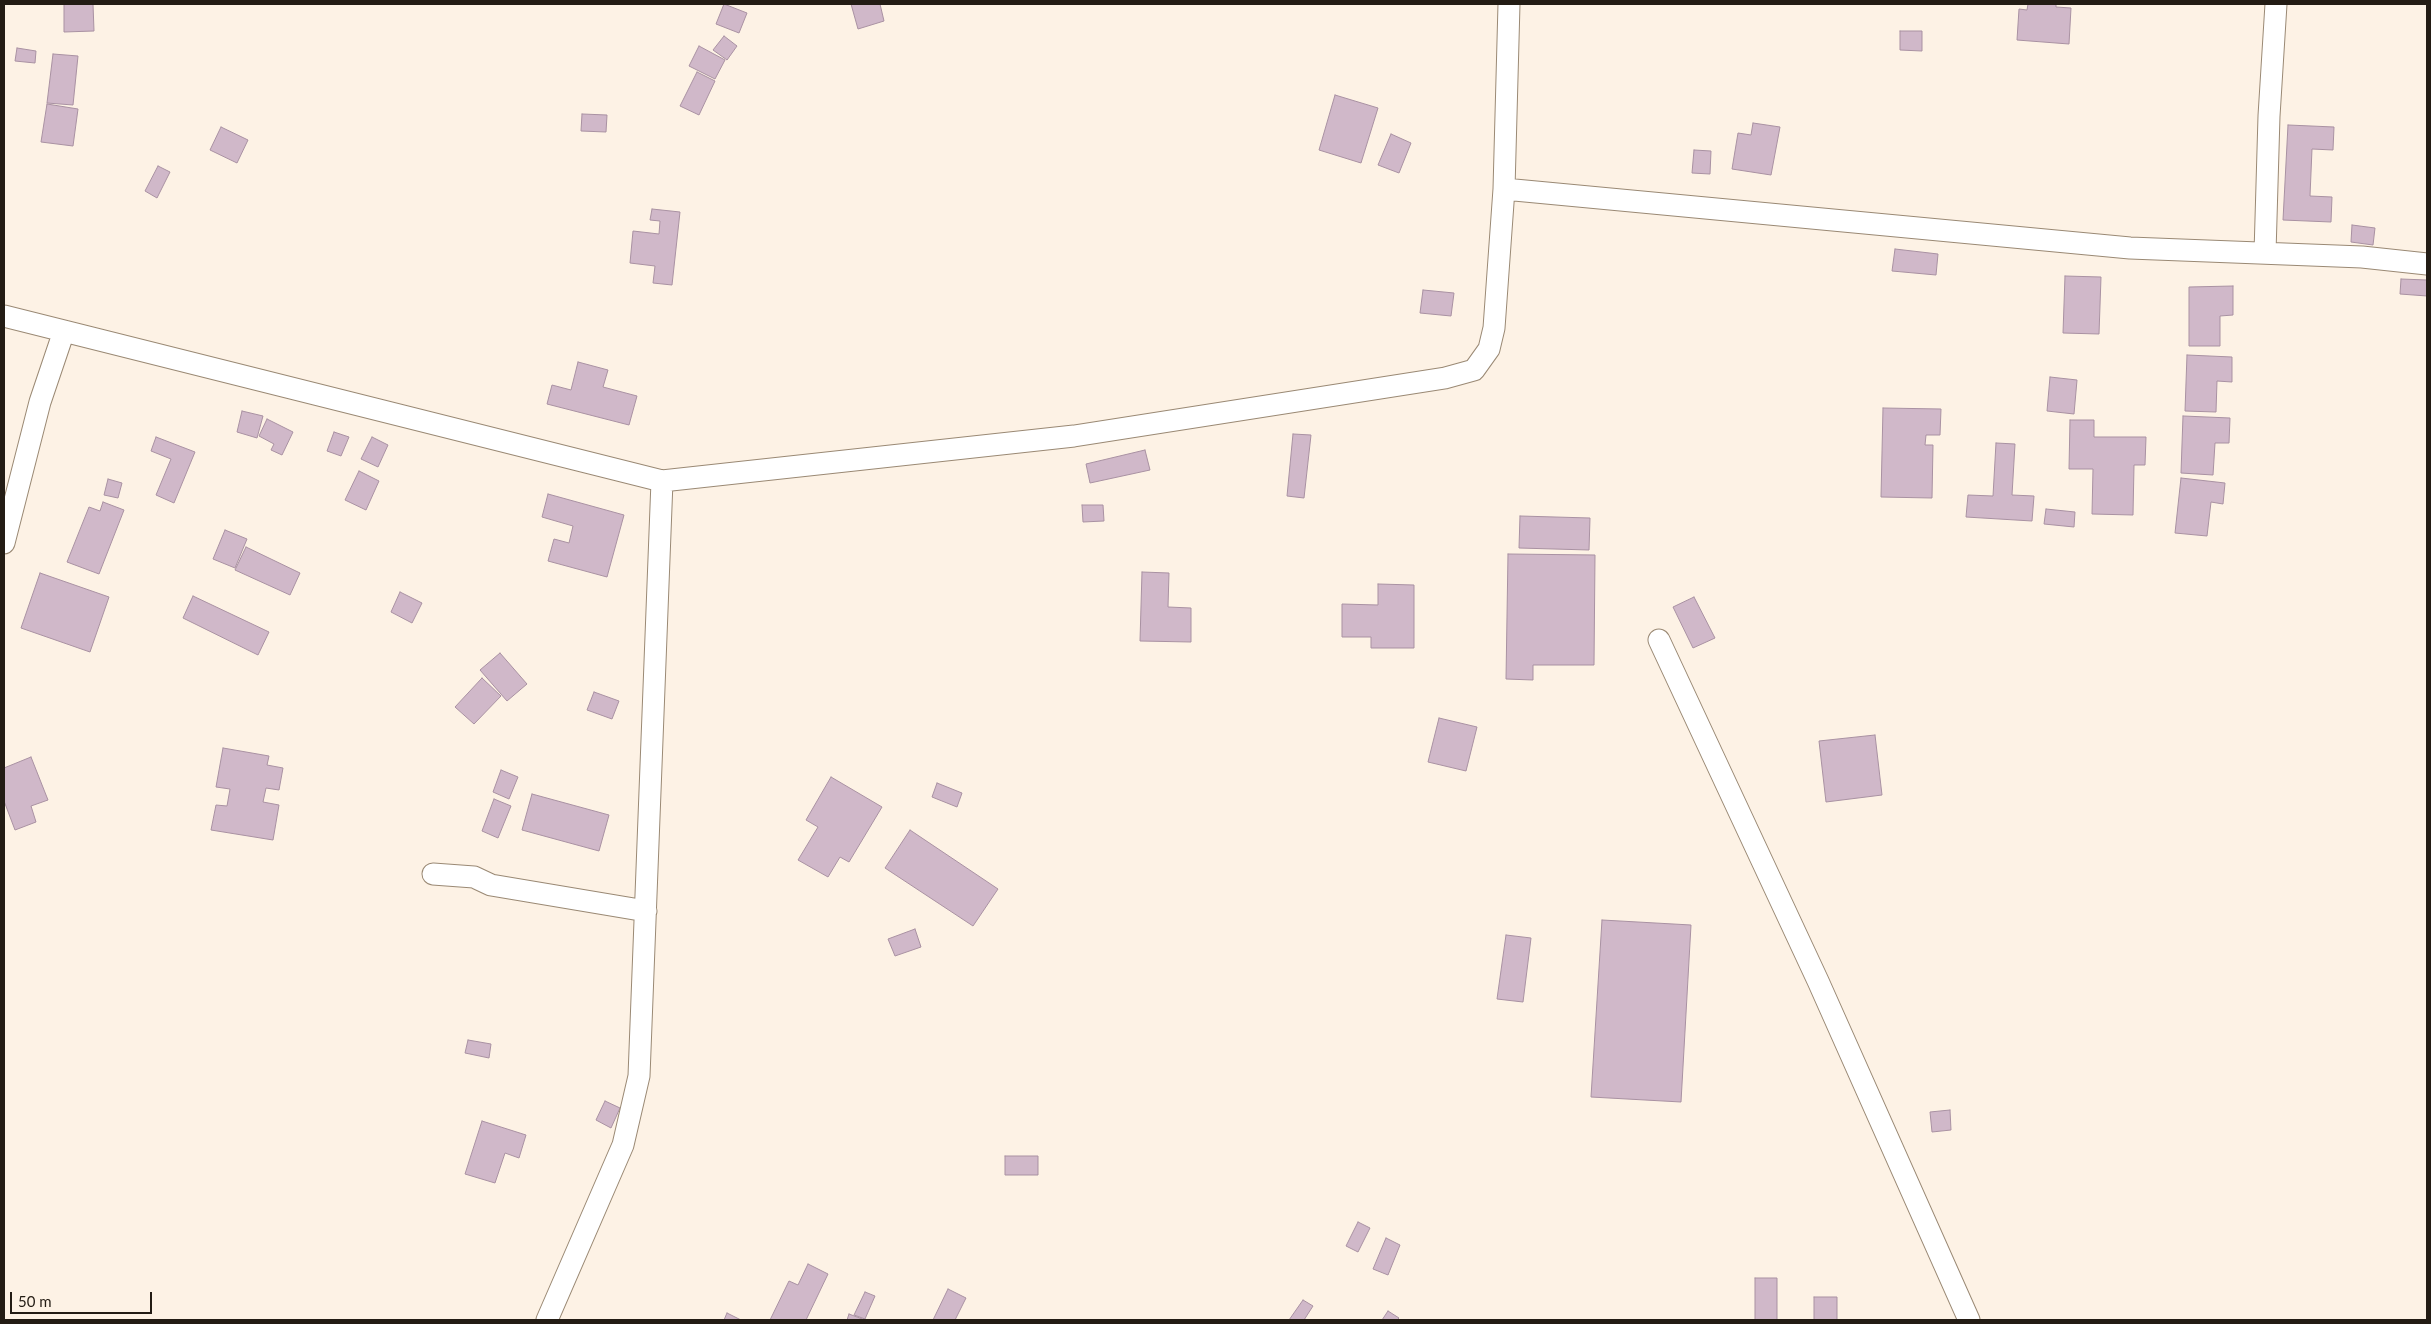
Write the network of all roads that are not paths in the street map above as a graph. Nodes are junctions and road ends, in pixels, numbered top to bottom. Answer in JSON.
{"nodes":[{"id":1,"x":1510,"y":4,"type":"edge"},
{"id":2,"x":2276,"y":4,"type":"edge"},
{"id":3,"x":1504,"y":190,"type":"junction"},
{"id":4,"x":2265,"y":253,"type":"junction"},
{"id":5,"x":2427,"y":264,"type":"edge"},
{"id":6,"x":4,"y":316,"type":"edge"},
{"id":7,"x":64,"y":331,"type":"junction"},
{"id":8,"x":662,"y":481,"type":"junction"},
{"id":9,"x":4,"y":544,"type":"edge"},
{"id":10,"x":1659,"y":640,"type":"dead end"},
{"id":11,"x":433,"y":874,"type":"dead end"},
{"id":12,"x":646,"y":911,"type":"junction"},
{"id":13,"x":547,"y":1320,"type":"edge"},
{"id":14,"x":1969,"y":1320,"type":"edge"}],
"edges":[{"from":1,"to":3,"type":"street"},
{"from":2,"to":4,"type":"street"},
{"from":3,"to":4,"type":"street"},
{"from":3,"to":8,"type":"street"},
{"from":4,"to":5,"type":"street"},
{"from":6,"to":7,"type":"street"},
{"from":7,"to":8,"type":"street"},
{"from":7,"to":9,"type":"street"},
{"from":8,"to":12,"type":"street"},
{"from":10,"to":14,"type":"street"},
{"from":11,"to":12,"type":"street"},
{"from":12,"to":13,"type":"street"}]}
